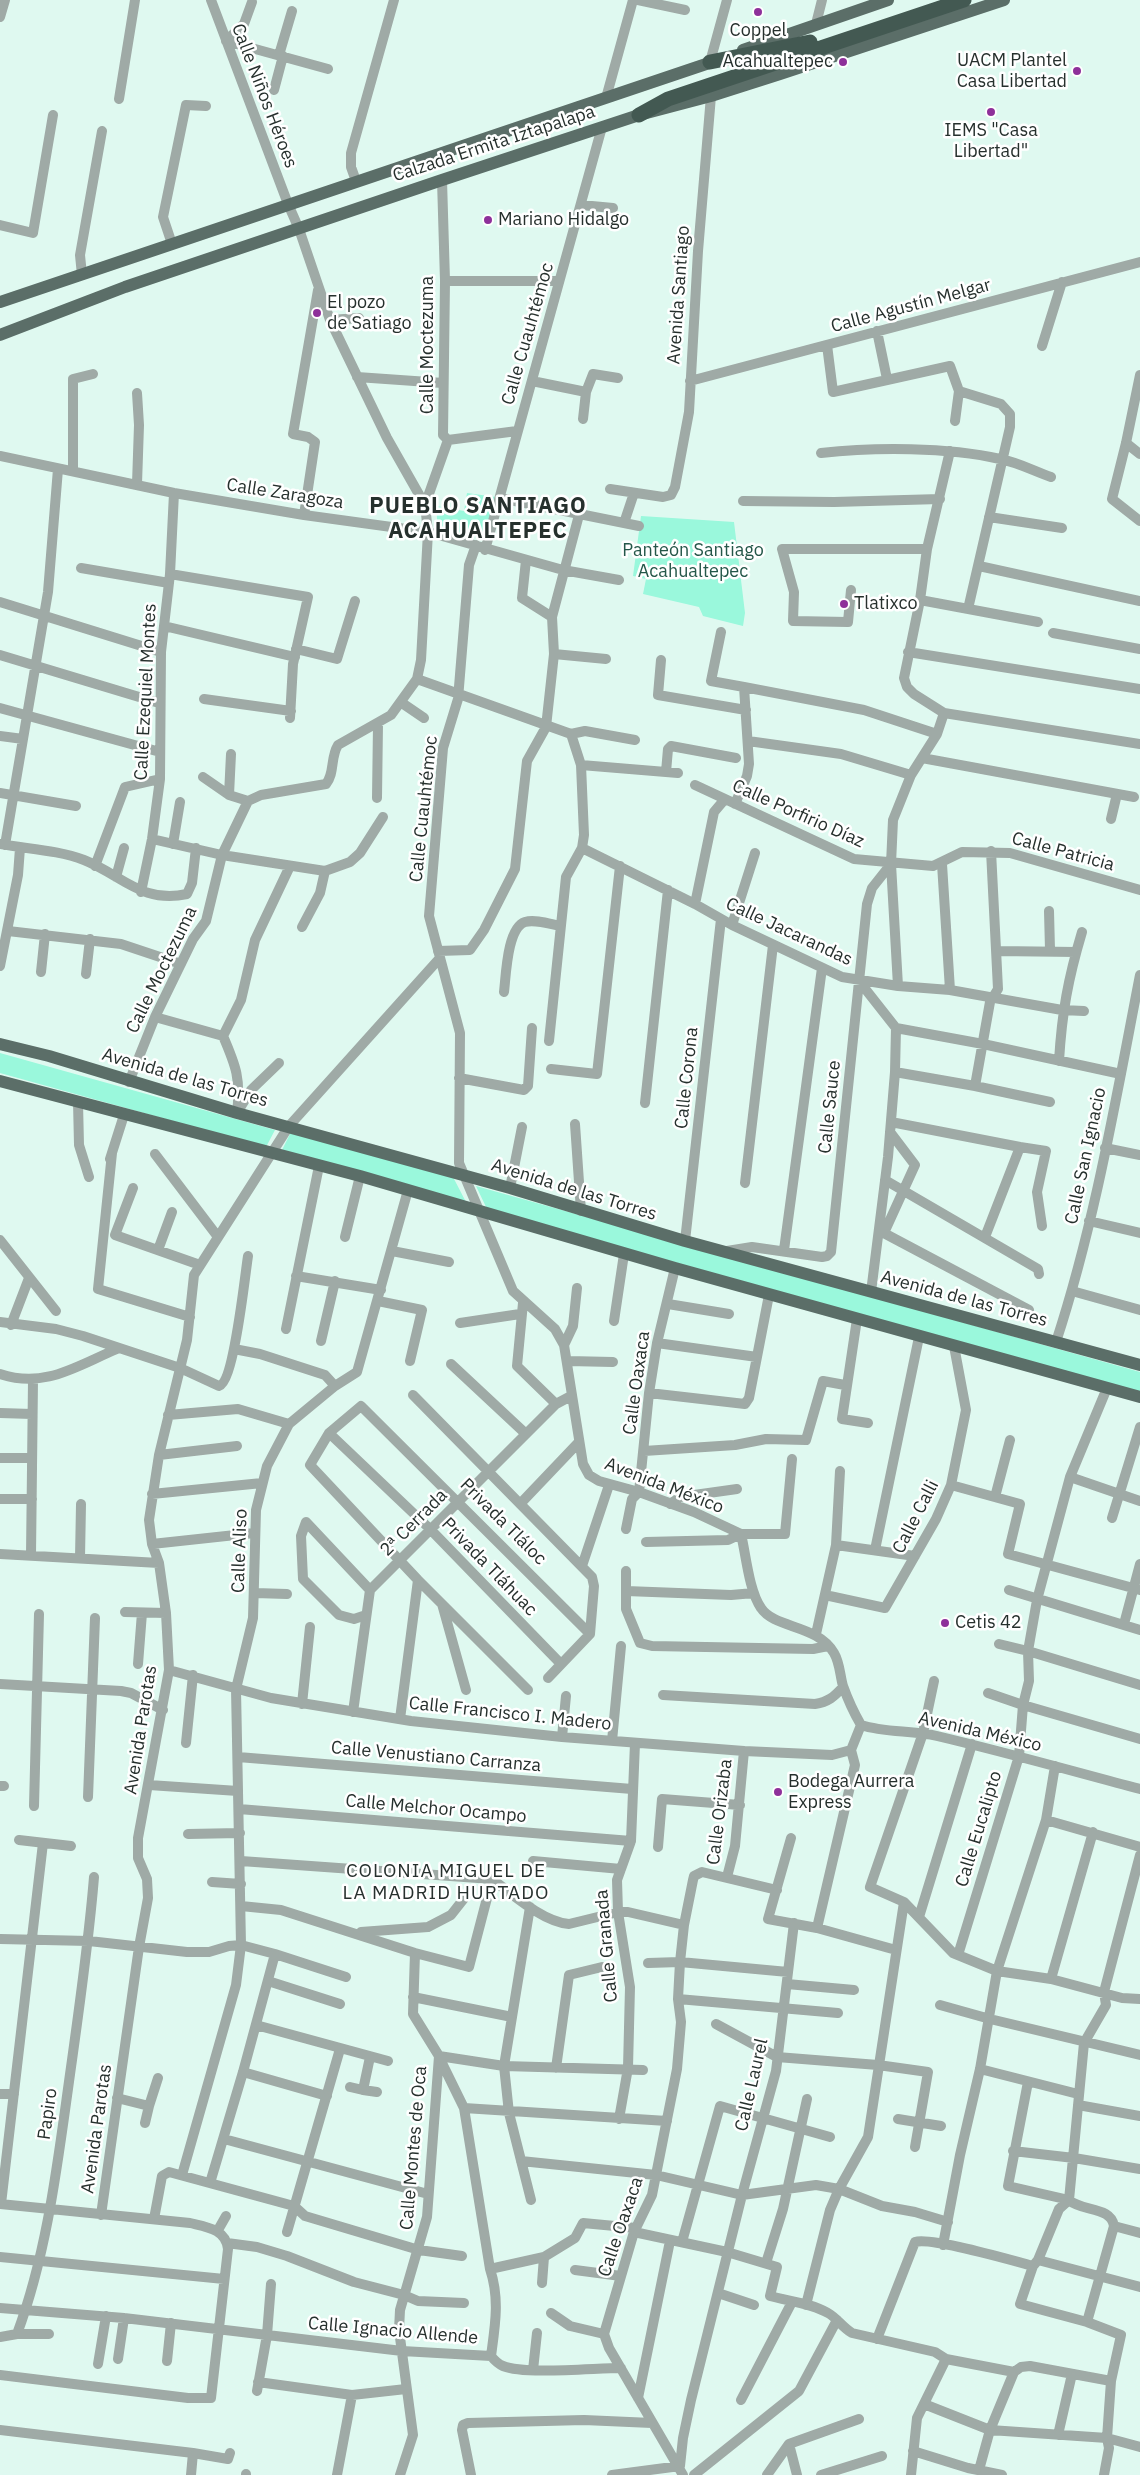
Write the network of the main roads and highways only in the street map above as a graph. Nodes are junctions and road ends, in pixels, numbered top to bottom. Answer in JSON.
{"nodes":[{"id":1,"x":888,"y":0,"type":"edge"},
{"id":2,"x":935,"y":0,"type":"edge"},
{"id":3,"x":964,"y":0,"type":"edge"},
{"id":4,"x":1004,"y":0,"type":"edge"},
{"id":5,"x":710,"y":62,"type":"junction"},
{"id":6,"x":639,"y":115,"type":"junction"},
{"id":7,"x":0,"y":302,"type":"edge"},
{"id":8,"x":0,"y":335,"type":"edge"},
{"id":9,"x":0,"y":1044,"type":"edge"},
{"id":10,"x":0,"y":1080,"type":"edge"},
{"id":11,"x":1140,"y":1365,"type":"edge"},
{"id":12,"x":1140,"y":1397,"type":"edge"}],
"edges":[{"from":1,"to":5,"type":"main road","name":"Calzada Ermita Iztapalapa"},
{"from":2,"to":5,"type":"highway"},
{"from":3,"to":6,"type":"highway"},
{"from":4,"to":6,"type":"main road","name":"Calzada Ermita Iztapalapa"},
{"from":5,"to":7,"type":"main road","name":"Calzada Ermita Iztapalapa"},
{"from":6,"to":8,"type":"main road","name":"Calzada Ermita Iztapalapa"},
{"from":9,"to":11,"type":"main road","name":"Avenida de las Torres"},
{"from":10,"to":12,"type":"main road"}]}
